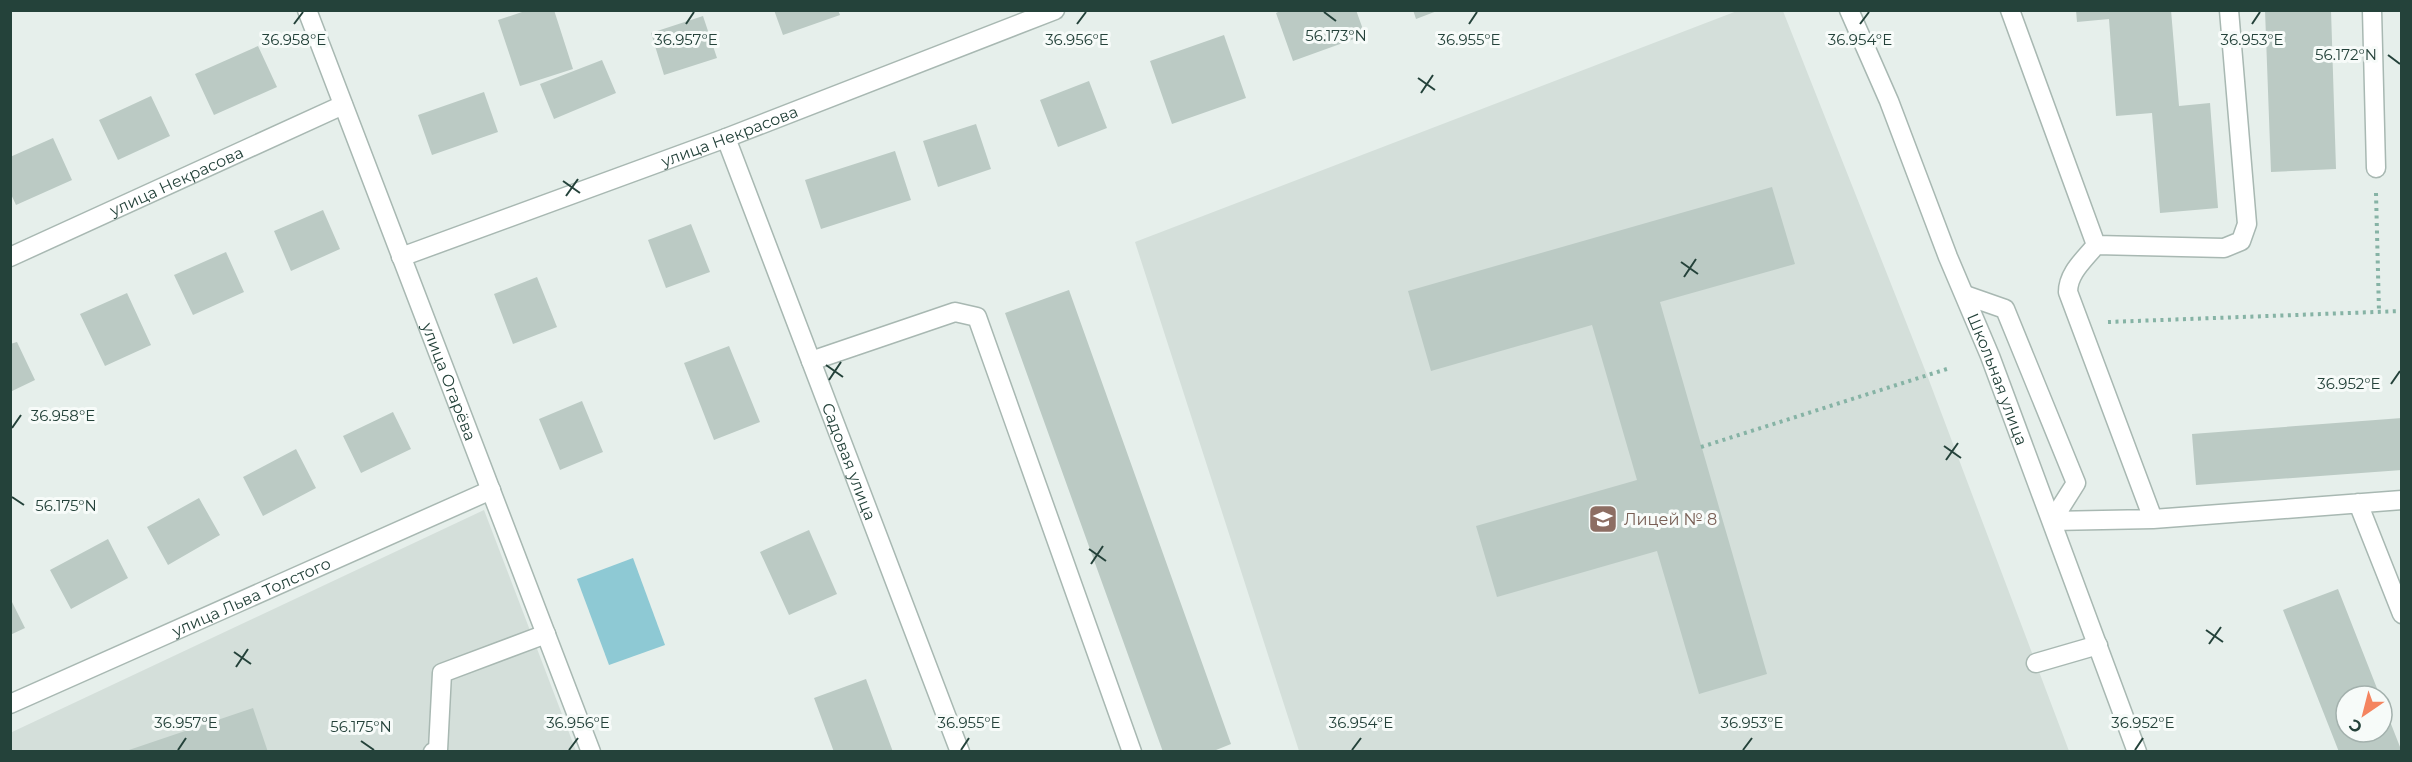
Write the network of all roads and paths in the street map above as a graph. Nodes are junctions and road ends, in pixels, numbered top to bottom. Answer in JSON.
{"nodes":[{"id":1,"x":307,"y":10,"type":"edge"},
{"id":2,"x":1055,"y":10,"type":"edge"},
{"id":3,"x":1849,"y":10,"type":"edge"},
{"id":4,"x":2010,"y":10,"type":"edge"},
{"id":5,"x":2229,"y":10,"type":"edge"},
{"id":6,"x":2372,"y":10,"type":"edge"},
{"id":7,"x":343,"y":105,"type":"junction"},
{"id":8,"x":726,"y":138,"type":"junction"},
{"id":9,"x":2376,"y":168,"type":"joint"},
{"id":10,"x":2096,"y":245,"type":"junction"},
{"id":11,"x":10,"y":257,"type":"edge"},
{"id":12,"x":401,"y":257,"type":"junction"},
{"id":13,"x":1965,"y":295,"type":"junction"},
{"id":14,"x":2379,"y":312,"type":"junction"},
{"id":15,"x":2402,"y":312,"type":"edge"},
{"id":16,"x":2107,"y":322,"type":"dead end"},
{"id":17,"x":811,"y":361,"type":"junction"},
{"id":18,"x":1950,"y":368,"type":"dead end"},
{"id":19,"x":1701,"y":447,"type":"dead end"},
{"id":20,"x":491,"y":490,"type":"junction"},
{"id":21,"x":2402,"y":500,"type":"edge"},
{"id":22,"x":2358,"y":503,"type":"junction"},
{"id":23,"x":2152,"y":519,"type":"junction"},
{"id":24,"x":2052,"y":521,"type":"junction"},
{"id":25,"x":2402,"y":614,"type":"edge"},
{"id":26,"x":546,"y":634,"type":"junction"},
{"id":27,"x":2098,"y":645,"type":"junction"},
{"id":28,"x":2036,"y":663,"type":"dead end"},
{"id":29,"x":10,"y":704,"type":"edge"},
{"id":30,"x":433,"y":752,"type":"edge"},
{"id":31,"x":591,"y":752,"type":"edge"},
{"id":32,"x":960,"y":752,"type":"edge"},
{"id":33,"x":1132,"y":752,"type":"edge"},
{"id":34,"x":2137,"y":752,"type":"edge"}],
"edges":[{"from":1,"to":7,"type":"street","name":"улица Огарёва"},
{"from":2,"to":8,"type":"street","name":"улица Некрасова"},
{"from":3,"to":13,"type":"street","name":"Школьная улица"},
{"from":4,"to":10,"type":"street"},
{"from":5,"to":10,"type":"street"},
{"from":6,"to":9,"type":"street"},
{"from":7,"to":11,"type":"street","name":"улица Некрасова"},
{"from":7,"to":12,"type":"street","name":"улица Огарёва"},
{"from":8,"to":12,"type":"street","name":"улица Некрасова"},
{"from":8,"to":17,"type":"street","name":"Садовая улица"},
{"from":9,"to":14,"type":"path"},
{"from":10,"to":23,"type":"street"},
{"from":12,"to":20,"type":"street","name":"улица Огарёва"},
{"from":13,"to":24,"type":"street","name":"Школьная улица"},
{"from":13,"to":24,"type":"street"},
{"from":14,"to":15,"type":"path"},
{"from":14,"to":16,"type":"path"},
{"from":17,"to":32,"type":"street","name":"Садовая улица"},
{"from":17,"to":33,"type":"street"},
{"from":18,"to":19,"type":"path"},
{"from":20,"to":26,"type":"street","name":"улица Огарёва"},
{"from":20,"to":29,"type":"street","name":"улица Льва Толстого"},
{"from":21,"to":22,"type":"street"},
{"from":22,"to":23,"type":"street"},
{"from":22,"to":25,"type":"street"},
{"from":23,"to":24,"type":"street"},
{"from":24,"to":27,"type":"street","name":"Школьная улица"},
{"from":26,"to":30,"type":"street"},
{"from":26,"to":31,"type":"street","name":"улица Огарёва"},
{"from":27,"to":28,"type":"street"},
{"from":27,"to":34,"type":"street","name":"Школьная улица"}]}
